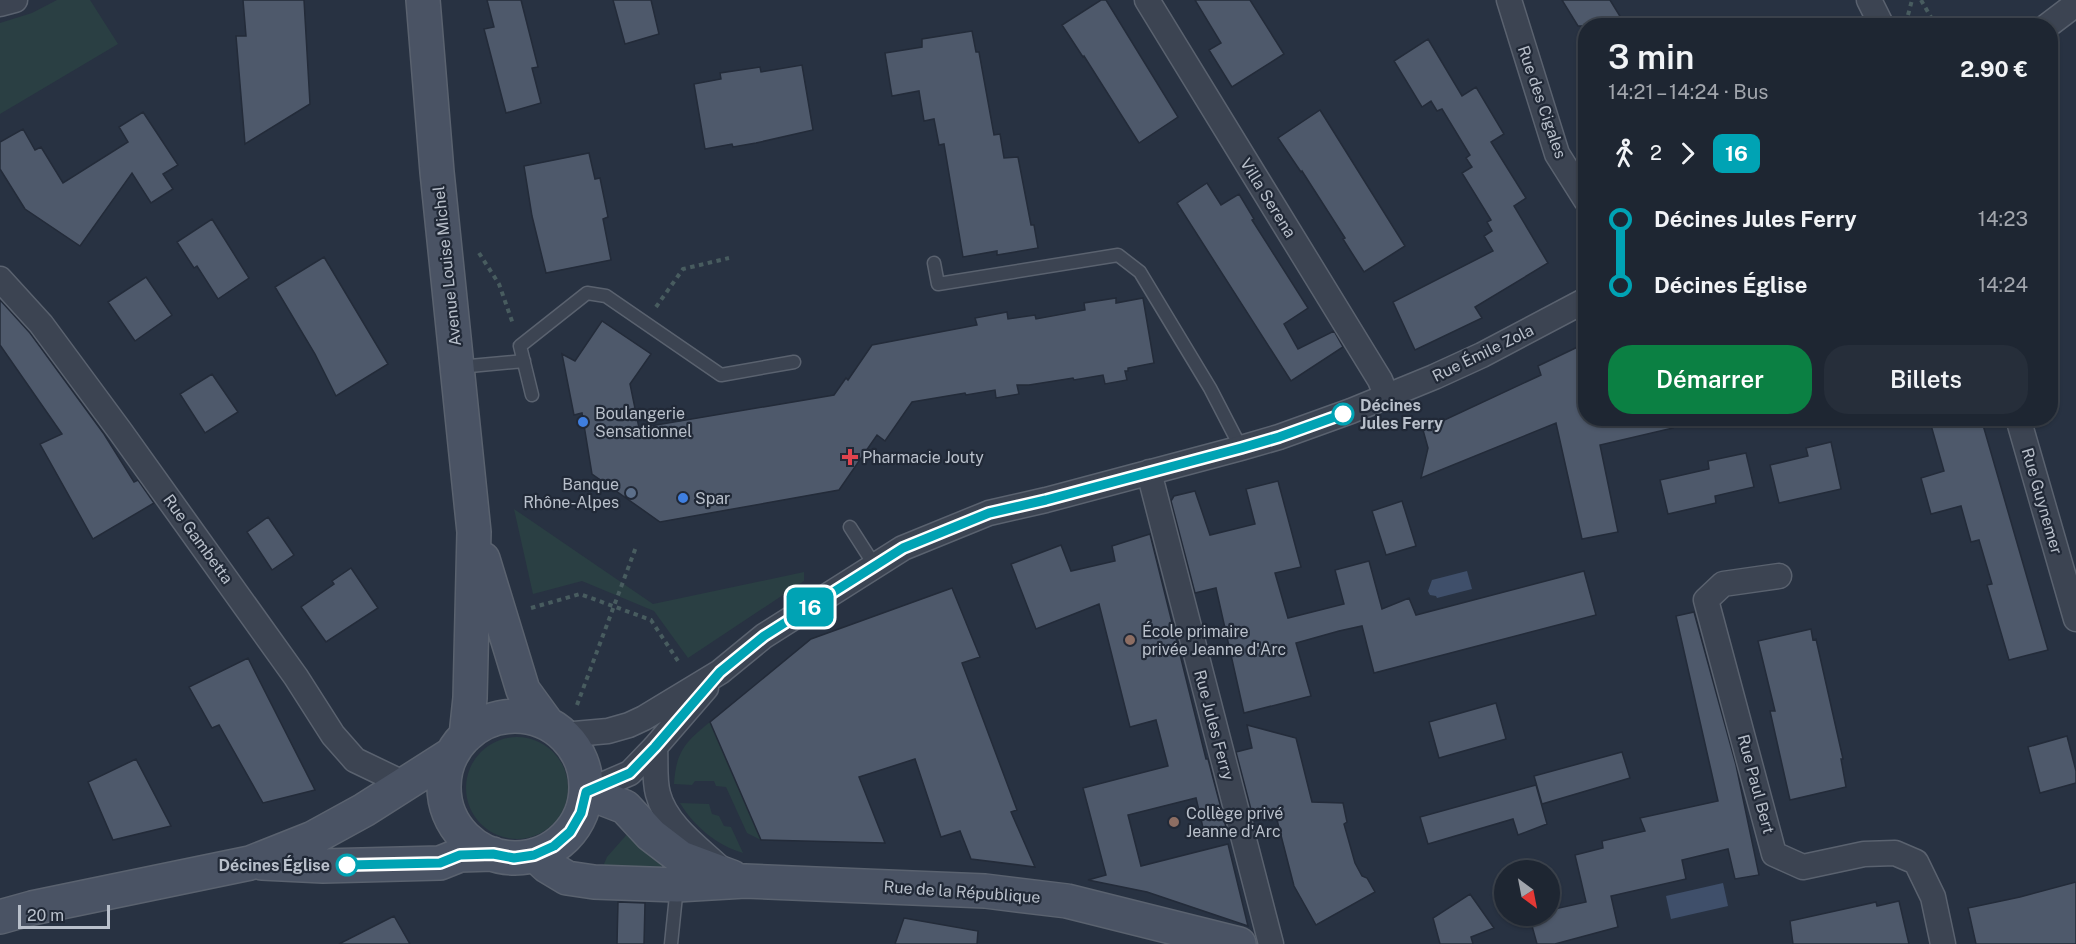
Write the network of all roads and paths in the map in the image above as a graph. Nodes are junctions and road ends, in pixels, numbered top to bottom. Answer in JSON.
{"nodes":[{"id":1,"x":15,"y":0,"type":"edge"},
{"id":2,"x":423,"y":0,"type":"edge"},
{"id":3,"x":1147,"y":0,"type":"edge"},
{"id":4,"x":1509,"y":0,"type":"edge"},
{"id":5,"x":1869,"y":0,"type":"edge"},
{"id":6,"x":1921,"y":0,"type":"edge"},
{"id":7,"x":0,"y":4,"type":"edge"},
{"id":8,"x":2076,"y":4,"type":"edge"},
{"id":9,"x":1878,"y":18,"type":"edge"},
{"id":10,"x":1931,"y":18,"type":"edge"},
{"id":11,"x":2058,"y":18,"type":"edge"},
{"id":12,"x":1578,"y":187,"type":"edge"},
{"id":13,"x":473,"y":244,"type":"dead end"},
{"id":14,"x":729,"y":258,"type":"dead end"},
{"id":15,"x":934,"y":263,"type":"dead end"},
{"id":16,"x":0,"y":279,"type":"edge"},
{"id":17,"x":1578,"y":304,"type":"edge"},
{"id":18,"x":645,"y":322,"type":"junction"},
{"id":19,"x":520,"y":346,"type":"junction"},
{"id":20,"x":524,"y":361,"type":"junction"},
{"id":21,"x":794,"y":362,"type":"dead end"},
{"id":22,"x":457,"y":367,"type":"junction"},
{"id":23,"x":532,"y":395,"type":"dead end"},
{"id":24,"x":1387,"y":397,"type":"junction"},
{"id":25,"x":2020,"y":426,"type":"edge"},
{"id":26,"x":1241,"y":448,"type":"junction"},
{"id":27,"x":1149,"y":472,"type":"junction"},
{"id":28,"x":850,"y":527,"type":"dead end"},
{"id":29,"x":474,"y":532,"type":"junction"},
{"id":30,"x":636,"y":547,"type":"dead end"},
{"id":31,"x":875,"y":566,"type":"junction"},
{"id":32,"x":1779,"y":576,"type":"dead end"},
{"id":33,"x":614,"y":606,"type":"junction"},
{"id":34,"x":528,"y":609,"type":"dead end"},
{"id":35,"x":2076,"y":619,"type":"edge"},
{"id":36,"x":684,"y":670,"type":"dead end"},
{"id":37,"x":720,"y":672,"type":"junction"},
{"id":38,"x":577,"y":705,"type":"dead end"},
{"id":39,"x":555,"y":729,"type":"junction"},
{"id":40,"x":459,"y":745,"type":"junction"},
{"id":41,"x":655,"y":747,"type":"junction"},
{"id":42,"x":405,"y":784,"type":"junction"},
{"id":43,"x":586,"y":792,"type":"junction"},
{"id":44,"x":493,"y":854,"type":"junction"},
{"id":45,"x":534,"y":855,"type":"junction"},
{"id":46,"x":250,"y":863,"type":"junction"},
{"id":47,"x":679,"y":871,"type":"junction"},
{"id":48,"x":736,"y":878,"type":"junction"},
{"id":49,"x":0,"y":917,"type":"edge"},
{"id":50,"x":1218,"y":941,"type":"edge"},
{"id":51,"x":671,"y":944,"type":"edge"},
{"id":52,"x":1271,"y":944,"type":"edge"},
{"id":53,"x":1943,"y":944,"type":"edge"}],
"edges":[{"from":1,"to":7,"type":"street"},
{"from":2,"to":22,"type":"street","name":"Avenue Louise Michel"},
{"from":3,"to":24,"type":"street","name":"Villa Serena"},
{"from":4,"to":12,"type":"street","name":"Rue des Cigales"},
{"from":5,"to":9,"type":"street"},
{"from":6,"to":10,"type":"path"},
{"from":8,"to":11,"type":"street"},
{"from":13,"to":19,"type":"path"},
{"from":14,"to":18,"type":"path"},
{"from":15,"to":26,"type":"lane"},
{"from":16,"to":42,"type":"street","name":"Rue Gambetta"},
{"from":17,"to":24,"type":"street","name":"Rue Émile Zola"},
{"from":18,"to":19,"type":"lane"},
{"from":18,"to":21,"type":"lane"},
{"from":19,"to":20,"type":"lane"},
{"from":20,"to":22,"type":"lane"},
{"from":20,"to":23,"type":"lane"},
{"from":22,"to":29,"type":"street","name":"Avenue Louise Michel"},
{"from":24,"to":26,"type":"street","name":"Rue Émile Zola"},
{"from":25,"to":35,"type":"street","name":"Rue Guynemer"},
{"from":26,"to":27,"type":"street","name":"Rue Émile Zola"},
{"from":27,"to":31,"type":"street","name":"Rue Émile Zola"},
{"from":27,"to":52,"type":"street","name":"Rue Jules Ferry"},
{"from":28,"to":31,"type":"lane"},
{"from":29,"to":39,"type":"street","name":"Avenue Louise Michel"},
{"from":29,"to":40,"type":"street","name":"Avenue Louise Michel"},
{"from":30,"to":33,"type":"path"},
{"from":31,"to":37,"type":"street","name":"Rue Émile Zola"},
{"from":32,"to":53,"type":"street","name":"Rue Paul Bert"},
{"from":33,"to":34,"type":"path"},
{"from":33,"to":36,"type":"path"},
{"from":33,"to":38,"type":"path"},
{"from":37,"to":39,"type":"street","name":"Rue Émile Zola"},
{"from":37,"to":41,"type":"street","name":"Rue Émile Zola"},
{"from":39,"to":40,"type":"street"},
{"from":39,"to":43,"type":"street"},
{"from":40,"to":42,"type":"street"},
{"from":40,"to":44,"type":"street"},
{"from":41,"to":43,"type":"street","name":"Rue Émile Zola"},
{"from":41,"to":48,"type":"street"},
{"from":42,"to":46,"type":"street"},
{"from":43,"to":45,"type":"street"},
{"from":43,"to":47,"type":"street"},
{"from":44,"to":45,"type":"street"},
{"from":44,"to":46,"type":"street"},
{"from":45,"to":47,"type":"street","name":"Rue de la République"},
{"from":46,"to":49,"type":"street"},
{"from":47,"to":48,"type":"street","name":"Rue de la République"},
{"from":47,"to":51,"type":"lane"},
{"from":48,"to":50,"type":"street","name":"Rue de la République"}]}
